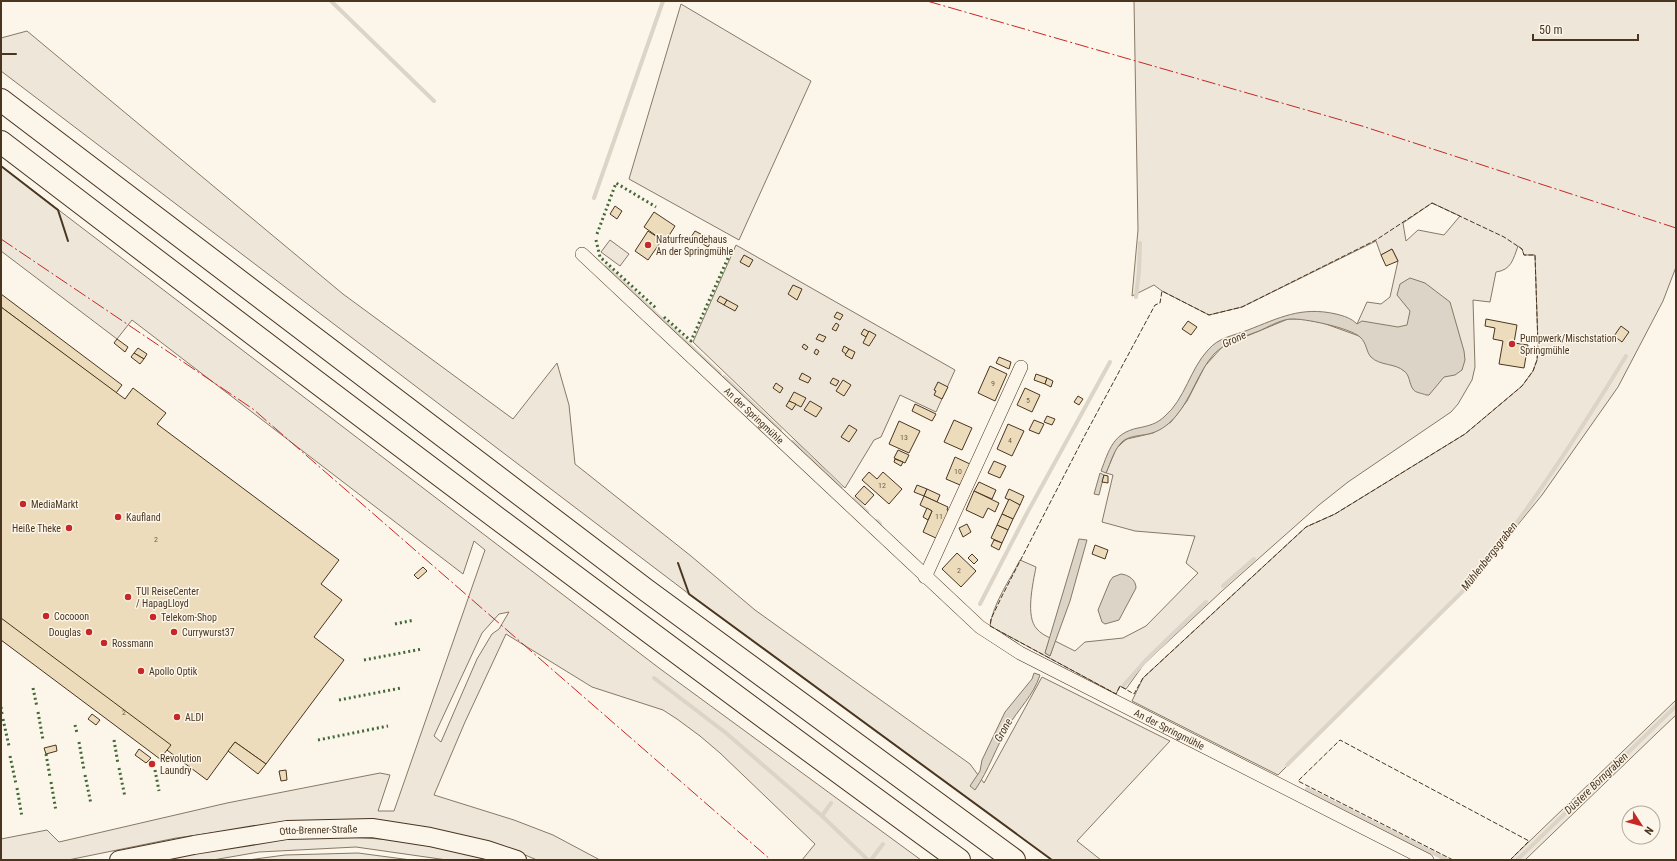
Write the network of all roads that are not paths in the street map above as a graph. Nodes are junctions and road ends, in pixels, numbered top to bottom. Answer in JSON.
{"nodes":[{"id":1,"x":1,"y":100,"type":"edge"},
{"id":2,"x":1,"y":142,"type":"edge"},
{"id":3,"x":582,"y":254,"type":"dead end"},
{"id":4,"x":1021,"y":367,"type":"dead end"},
{"id":5,"x":925,"y":577,"type":"junction"},
{"id":6,"x":118,"y":860,"type":"edge"},
{"id":7,"x":517,"y":860,"type":"edge"},
{"id":8,"x":959,"y":860,"type":"edge"},
{"id":9,"x":1014,"y":860,"type":"edge"},
{"id":10,"x":1427,"y":860,"type":"edge"}],
"edges":[{"from":1,"to":9,"type":"highway"},
{"from":2,"to":8,"type":"highway"},
{"from":3,"to":5,"type":"street","name":"An der Springmühle"},
{"from":4,"to":5,"type":"street"},
{"from":5,"to":10,"type":"street","name":"An der Springmühle"},
{"from":6,"to":7,"type":"main road","name":"Otto-Brenner-Straße"}]}
